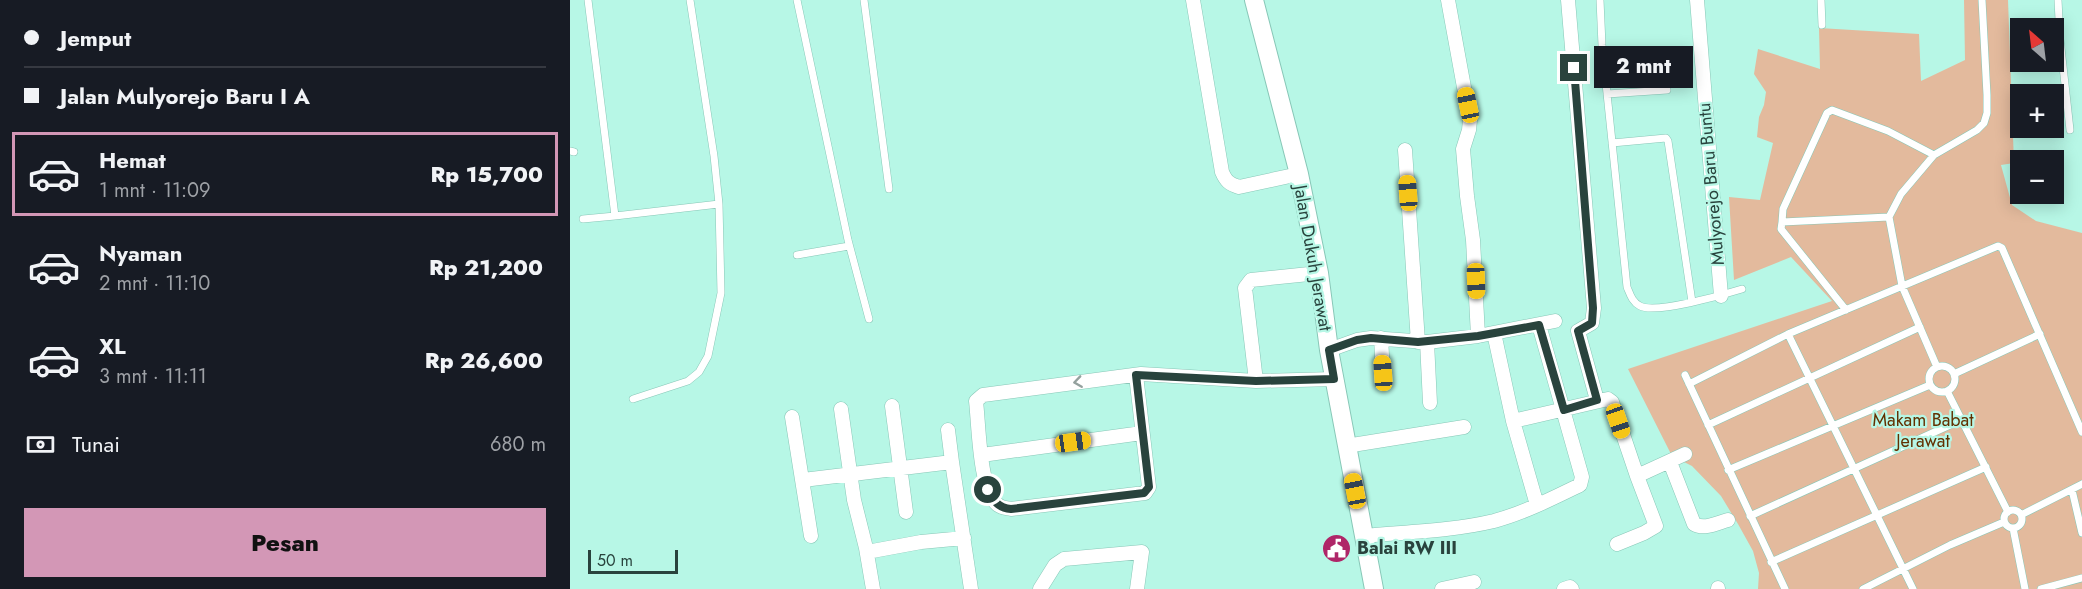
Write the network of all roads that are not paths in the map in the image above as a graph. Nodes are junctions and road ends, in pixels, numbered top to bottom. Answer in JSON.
{"nodes":[{"id":1,"x":588,"y":0,"type":"edge"},
{"id":2,"x":690,"y":0,"type":"edge"},
{"id":3,"x":797,"y":0,"type":"edge"},
{"id":4,"x":864,"y":0,"type":"edge"},
{"id":5,"x":1193,"y":0,"type":"edge"},
{"id":6,"x":1254,"y":0,"type":"edge"},
{"id":7,"x":1448,"y":0,"type":"edge"},
{"id":8,"x":1568,"y":0,"type":"edge"},
{"id":9,"x":1600,"y":0,"type":"edge"},
{"id":10,"x":1696,"y":0,"type":"edge"},
{"id":11,"x":1821,"y":0,"type":"edge"},
{"id":12,"x":1982,"y":0,"type":"edge"},
{"id":13,"x":2058,"y":0,"type":"edge"},
{"id":14,"x":1822,"y":25,"type":"dead end"},
{"id":15,"x":1667,"y":90,"type":"dead end"},
{"id":16,"x":1607,"y":94,"type":"junction"},
{"id":17,"x":2070,"y":130,"type":"dead end"},
{"id":18,"x":1612,"y":143,"type":"junction"},
{"id":19,"x":1404,"y":150,"type":"dead end"},
{"id":20,"x":1934,"y":155,"type":"junction"},
{"id":21,"x":1299,"y":174,"type":"junction"},
{"id":22,"x":890,"y":189,"type":"dead end"},
{"id":23,"x":719,"y":204,"type":"junction"},
{"id":24,"x":615,"y":216,"type":"junction"},
{"id":25,"x":1889,"y":217,"type":"junction"},
{"id":26,"x":583,"y":219,"type":"dead end"},
{"id":27,"x":1782,"y":222,"type":"junction"},
{"id":28,"x":849,"y":246,"type":"junction"},
{"id":29,"x":797,"y":255,"type":"dead end"},
{"id":30,"x":1319,"y":273,"type":"junction"},
{"id":31,"x":1902,"y":286,"type":"junction"},
{"id":32,"x":1742,"y":290,"type":"dead end"},
{"id":33,"x":1721,"y":296,"type":"junction"},
{"id":34,"x":1692,"y":302,"type":"junction"},
{"id":35,"x":1846,"y":310,"type":"junction"},
{"id":36,"x":869,"y":319,"type":"dead end"},
{"id":37,"x":1555,"y":321,"type":"dead end"},
{"id":38,"x":1539,"y":325,"type":"junction"},
{"id":39,"x":1920,"y":327,"type":"junction"},
{"id":40,"x":1494,"y":333,"type":"junction"},
{"id":41,"x":1788,"y":334,"type":"junction"},
{"id":42,"x":2040,"y":334,"type":"junction"},
{"id":43,"x":1478,"y":336,"type":"junction"},
{"id":44,"x":1381,"y":338,"type":"junction"},
{"id":45,"x":1423,"y":342,"type":"junction"},
{"id":46,"x":1329,"y":350,"type":"junction"},
{"id":47,"x":1937,"y":367,"type":"junction"},
{"id":48,"x":1383,"y":373,"type":"dead end"},
{"id":49,"x":1954,"y":374,"type":"junction"},
{"id":50,"x":1136,"y":375,"type":"junction"},
{"id":51,"x":1685,"y":375,"type":"dead end"},
{"id":52,"x":1810,"y":378,"type":"junction"},
{"id":53,"x":1334,"y":379,"type":"junction"},
{"id":54,"x":1256,"y":381,"type":"junction"},
{"id":55,"x":1689,"y":384,"type":"junction"},
{"id":56,"x":1930,"y":385,"type":"junction"},
{"id":57,"x":1947,"y":390,"type":"junction"},
{"id":58,"x":633,"y":399,"type":"dead end"},
{"id":59,"x":1597,"y":400,"type":"junction"},
{"id":60,"x":1430,"y":403,"type":"dead end"},
{"id":61,"x":892,"y":406,"type":"dead end"},
{"id":62,"x":841,"y":409,"type":"dead end"},
{"id":63,"x":1564,"y":410,"type":"junction"},
{"id":64,"x":792,"y":417,"type":"dead end"},
{"id":65,"x":1961,"y":420,"type":"junction"},
{"id":66,"x":1513,"y":421,"type":"junction"},
{"id":67,"x":1708,"y":425,"type":"junction"},
{"id":68,"x":1833,"y":426,"type":"junction"},
{"id":69,"x":1464,"y":427,"type":"dead end"},
{"id":70,"x":948,"y":430,"type":"dead end"},
{"id":71,"x":1142,"y":432,"type":"junction"},
{"id":72,"x":2082,"y":432,"type":"edge"},
{"id":73,"x":1346,"y":446,"type":"junction"},
{"id":74,"x":1685,"y":454,"type":"dead end"},
{"id":75,"x":982,"y":455,"type":"junction"},
{"id":76,"x":952,"y":462,"type":"junction"},
{"id":77,"x":1670,"y":462,"type":"junction"},
{"id":78,"x":899,"y":467,"type":"junction"},
{"id":79,"x":1986,"y":467,"type":"junction"},
{"id":80,"x":1854,"y":469,"type":"junction"},
{"id":81,"x":1728,"y":470,"type":"junction"},
{"id":82,"x":850,"y":473,"type":"junction"},
{"id":83,"x":1637,"y":476,"type":"junction"},
{"id":84,"x":803,"y":480,"type":"junction"},
{"id":85,"x":2082,"y":484,"type":"edge"},
{"id":86,"x":2073,"y":490,"type":"junction"},
{"id":87,"x":1537,"y":505,"type":"junction"},
{"id":88,"x":906,"y":512,"type":"dead end"},
{"id":89,"x":2008,"y":512,"type":"junction"},
{"id":90,"x":2021,"y":515,"type":"junction"},
{"id":91,"x":1750,"y":516,"type":"junction"},
{"id":92,"x":1876,"y":516,"type":"junction"},
{"id":93,"x":1728,"y":520,"type":"dead end"},
{"id":94,"x":2004,"y":522,"type":"junction"},
{"id":95,"x":2013,"y":528,"type":"junction"},
{"id":96,"x":2082,"y":533,"type":"edge"},
{"id":97,"x":1364,"y":536,"type":"junction"},
{"id":98,"x":811,"y":537,"type":"dead end"},
{"id":99,"x":964,"y":538,"type":"junction"},
{"id":100,"x":1617,"y":544,"type":"dead end"},
{"id":101,"x":867,"y":552,"type":"junction"},
{"id":102,"x":1771,"y":562,"type":"junction"},
{"id":103,"x":1903,"y":570,"type":"junction"},
{"id":104,"x":2082,"y":578,"type":"edge"},
{"id":105,"x":1474,"y":582,"type":"dead end"},
{"id":106,"x":873,"y":589,"type":"edge"},
{"id":107,"x":971,"y":589,"type":"edge"},
{"id":108,"x":1040,"y":589,"type":"edge"},
{"id":109,"x":1137,"y":589,"type":"edge"},
{"id":110,"x":1374,"y":589,"type":"edge"},
{"id":111,"x":1442,"y":589,"type":"edge"},
{"id":112,"x":1564,"y":589,"type":"edge"},
{"id":113,"x":1572,"y":589,"type":"edge"},
{"id":114,"x":1785,"y":589,"type":"edge"},
{"id":115,"x":1863,"y":589,"type":"edge"},
{"id":116,"x":1913,"y":589,"type":"edge"},
{"id":117,"x":2025,"y":589,"type":"edge"},
{"id":118,"x":2041,"y":589,"type":"edge"}],
"edges":[{"from":1,"to":24,"type":"lane"},
{"from":2,"to":23,"type":"lane"},
{"from":3,"to":28,"type":"lane"},
{"from":4,"to":22,"type":"lane"},
{"from":5,"to":21,"type":"street"},
{"from":6,"to":21,"type":"street","name":"Jalan Dukuh Jerawat"},
{"from":7,"to":43,"type":"street"},
{"from":8,"to":59,"type":"street"},
{"from":9,"to":16,"type":"lane"},
{"from":10,"to":33,"type":"street","name":"Mulyorejo Baru Buntu"},
{"from":11,"to":14,"type":"lane"},
{"from":12,"to":20,"type":"lane"},
{"from":13,"to":17,"type":"lane"},
{"from":15,"to":16,"type":"lane"},
{"from":16,"to":18,"type":"lane"},
{"from":18,"to":34,"type":"lane"},
{"from":18,"to":34,"type":"lane"},
{"from":19,"to":45,"type":"street"},
{"from":20,"to":25,"type":"lane"},
{"from":20,"to":27,"type":"lane"},
{"from":21,"to":30,"type":"street","name":"Jalan Dukuh Jerawat"},
{"from":23,"to":24,"type":"lane"},
{"from":23,"to":58,"type":"lane"},
{"from":24,"to":26,"type":"lane"},
{"from":25,"to":27,"type":"lane"},
{"from":25,"to":31,"type":"lane"},
{"from":27,"to":35,"type":"lane"},
{"from":28,"to":29,"type":"lane"},
{"from":28,"to":36,"type":"lane"},
{"from":30,"to":46,"type":"street","name":"Jalan Dukuh Jerawat"},
{"from":30,"to":54,"type":"street"},
{"from":31,"to":35,"type":"lane"},
{"from":31,"to":39,"type":"lane"},
{"from":31,"to":42,"type":"lane"},
{"from":32,"to":33,"type":"lane"},
{"from":33,"to":34,"type":"lane"},
{"from":35,"to":41,"type":"lane"},
{"from":37,"to":38,"type":"street"},
{"from":38,"to":40,"type":"street"},
{"from":38,"to":63,"type":"street"},
{"from":39,"to":47,"type":"lane"},
{"from":39,"to":52,"type":"lane"},
{"from":40,"to":43,"type":"street"},
{"from":40,"to":66,"type":"street"},
{"from":41,"to":52,"type":"lane"},
{"from":41,"to":55,"type":"lane"},
{"from":42,"to":49,"type":"lane"},
{"from":42,"to":72,"type":"lane"},
{"from":43,"to":45,"type":"street"},
{"from":44,"to":45,"type":"street"},
{"from":44,"to":46,"type":"street"},
{"from":44,"to":48,"type":"street"},
{"from":45,"to":60,"type":"street"},
{"from":46,"to":53,"type":"street","name":"Jalan Dukuh Jerawat"},
{"from":47,"to":49,"type":"lane"},
{"from":47,"to":56,"type":"lane"},
{"from":49,"to":57,"type":"lane"},
{"from":50,"to":54,"type":"street"},
{"from":50,"to":71,"type":"street"},
{"from":50,"to":75,"type":"street","one_way":true},
{"from":51,"to":55,"type":"lane"},
{"from":52,"to":67,"type":"lane"},
{"from":52,"to":68,"type":"lane"},
{"from":53,"to":54,"type":"street"},
{"from":53,"to":73,"type":"street","name":"Jalan Dukuh Jerawat"},
{"from":55,"to":67,"type":"lane"},
{"from":56,"to":57,"type":"lane"},
{"from":56,"to":68,"type":"lane"},
{"from":57,"to":65,"type":"lane"},
{"from":59,"to":63,"type":"street"},
{"from":59,"to":83,"type":"street"},
{"from":61,"to":78,"type":"street"},
{"from":62,"to":82,"type":"street"},
{"from":63,"to":66,"type":"street"},
{"from":63,"to":87,"type":"street"},
{"from":64,"to":84,"type":"street"},
{"from":65,"to":79,"type":"lane"},
{"from":65,"to":80,"type":"lane"},
{"from":66,"to":87,"type":"street"},
{"from":67,"to":81,"type":"lane"},
{"from":68,"to":80,"type":"lane"},
{"from":68,"to":81,"type":"lane"},
{"from":69,"to":73,"type":"street"},
{"from":70,"to":76,"type":"street"},
{"from":71,"to":75,"type":"street"},
{"from":71,"to":75,"type":"street"},
{"from":73,"to":97,"type":"street","name":"Jalan Dukuh Jerawat"},
{"from":74,"to":77,"type":"street"},
{"from":76,"to":78,"type":"street"},
{"from":76,"to":99,"type":"street"},
{"from":77,"to":83,"type":"street"},
{"from":77,"to":93,"type":"street"},
{"from":78,"to":82,"type":"street"},
{"from":78,"to":88,"type":"street"},
{"from":79,"to":89,"type":"lane"},
{"from":79,"to":92,"type":"lane"},
{"from":80,"to":91,"type":"lane"},
{"from":80,"to":92,"type":"lane"},
{"from":81,"to":91,"type":"lane"},
{"from":82,"to":84,"type":"street"},
{"from":82,"to":101,"type":"street"},
{"from":83,"to":100,"type":"street"},
{"from":84,"to":98,"type":"street"},
{"from":85,"to":86,"type":"lane"},
{"from":86,"to":90,"type":"lane"},
{"from":86,"to":96,"type":"lane"},
{"from":87,"to":97,"type":"street"},
{"from":89,"to":90,"type":"lane"},
{"from":89,"to":94,"type":"lane"},
{"from":90,"to":95,"type":"lane"},
{"from":91,"to":102,"type":"lane"},
{"from":92,"to":102,"type":"lane"},
{"from":92,"to":103,"type":"lane"},
{"from":94,"to":95,"type":"lane"},
{"from":94,"to":103,"type":"lane"},
{"from":95,"to":117,"type":"lane"},
{"from":97,"to":110,"type":"street","name":"Jalan Dukuh Jerawat"},
{"from":99,"to":101,"type":"street"},
{"from":99,"to":107,"type":"street"},
{"from":101,"to":106,"type":"street"},
{"from":102,"to":114,"type":"lane"},
{"from":103,"to":115,"type":"lane"},
{"from":103,"to":116,"type":"lane"},
{"from":104,"to":118,"type":"lane"},
{"from":105,"to":111,"type":"street"},
{"from":108,"to":109,"type":"street"},
{"from":112,"to":113,"type":"street"}]}
